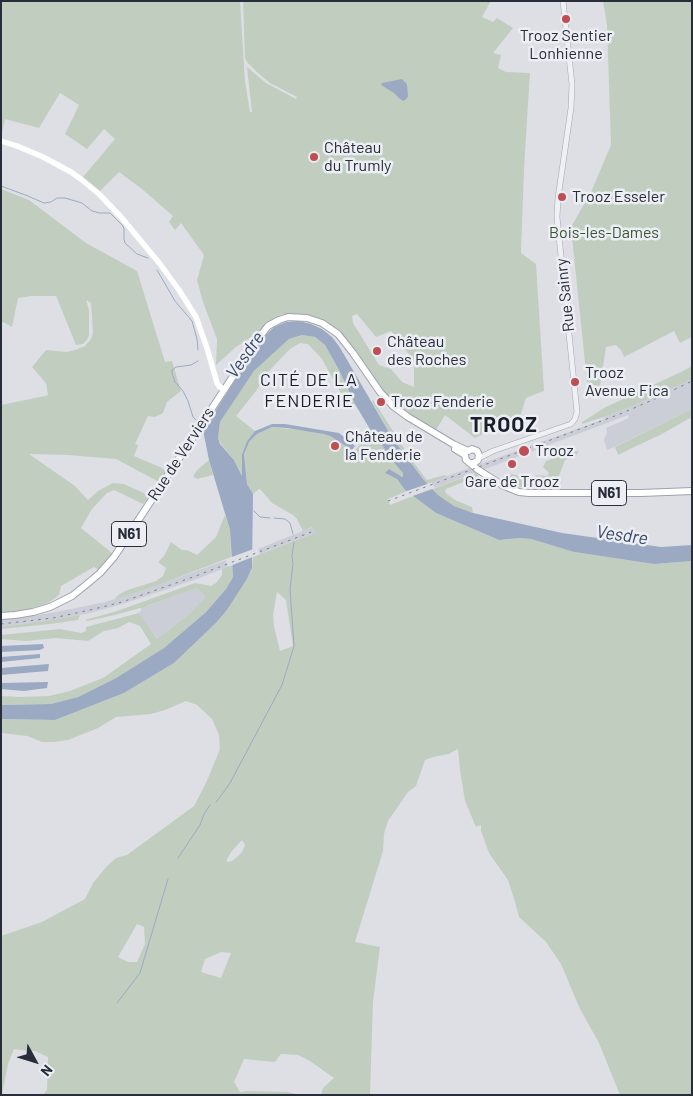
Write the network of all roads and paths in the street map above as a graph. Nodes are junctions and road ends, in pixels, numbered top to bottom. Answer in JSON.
{"nodes":[{"id":1,"x":564,"y":1,"type":"edge"},
{"id":2,"x":1,"y":141,"type":"edge"},
{"id":3,"x":224,"y":390,"type":"junction"},
{"id":4,"x":501,"y":450,"type":"junction"},
{"id":5,"x":469,"y":452,"type":"junction"},
{"id":6,"x":478,"y":459,"type":"junction"},
{"id":7,"x":470,"y":463,"type":"junction"},
{"id":8,"x":692,"y":491,"type":"edge"},
{"id":9,"x":656,"y":492,"type":"junction"},
{"id":10,"x":1,"y":616,"type":"edge"}],
"edges":[{"from":1,"to":4,"type":"street","name":"Rue Sainry"},
{"from":2,"to":3,"type":"main road"},
{"from":3,"to":5,"type":"main road","name":"Rue de Verviers","number":"N61"},
{"from":3,"to":10,"type":"main road","name":"Rue de Verviers","number":"N61"},
{"from":4,"to":5,"type":"street","name":"Rue Sainry"},
{"from":4,"to":6,"type":"street","name":"Rue Sainry"},
{"from":5,"to":6,"type":"main road","number":"N61"},
{"from":5,"to":7,"type":"main road","number":"N61"},
{"from":6,"to":7,"type":"main road"},
{"from":6,"to":9,"type":"main road","number":"N61"},
{"from":7,"to":9,"type":"main road","number":"N61"},
{"from":8,"to":9,"type":"main road","number":"N61"}]}
